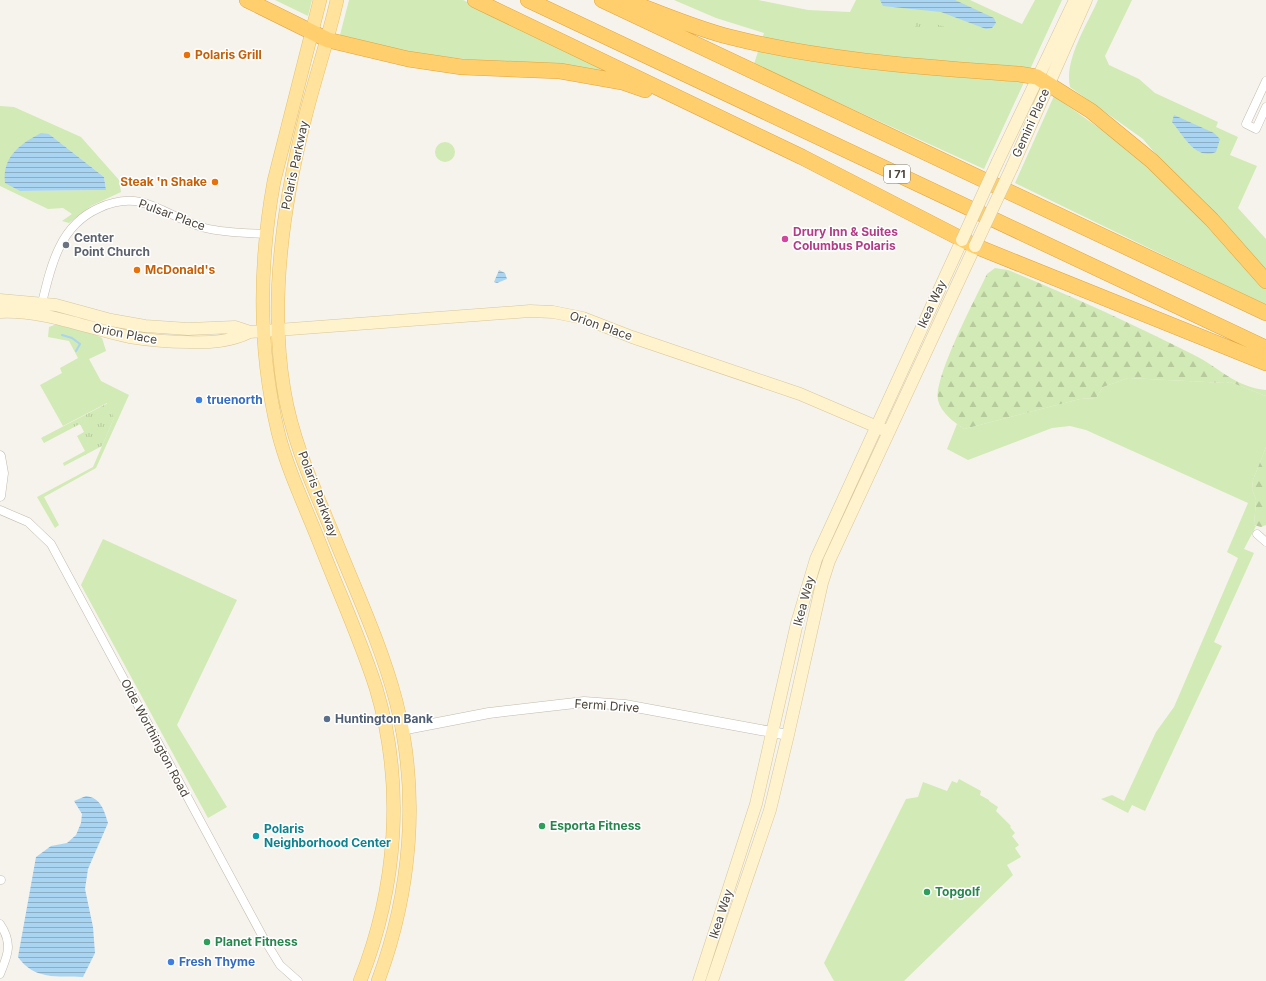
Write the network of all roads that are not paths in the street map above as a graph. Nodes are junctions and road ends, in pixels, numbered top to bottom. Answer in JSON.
{"nodes":[{"id":1,"x":247,"y":0,"type":"edge"},
{"id":2,"x":320,"y":0,"type":"edge"},
{"id":3,"x":337,"y":0,"type":"edge"},
{"id":4,"x":475,"y":0,"type":"edge"},
{"id":5,"x":528,"y":0,"type":"edge"},
{"id":6,"x":602,"y":0,"type":"edge"},
{"id":7,"x":624,"y":0,"type":"edge"},
{"id":8,"x":1075,"y":0,"type":"edge"},
{"id":9,"x":1086,"y":0,"type":"edge"},
{"id":10,"x":311,"y":31,"type":"junction"},
{"id":11,"x":328,"y":40,"type":"junction"},
{"id":12,"x":1043,"y":80,"type":"junction"},
{"id":13,"x":1266,"y":81,"type":"edge"},
{"id":14,"x":1266,"y":107,"type":"edge"},
{"id":15,"x":704,"y":110,"type":"junction"},
{"id":16,"x":266,"y":234,"type":"junction"},
{"id":17,"x":969,"y":243,"type":"junction"},
{"id":18,"x":1266,"y":281,"type":"edge"},
{"id":19,"x":0,"y":300,"type":"edge"},
{"id":20,"x":42,"y":302,"type":"junction"},
{"id":21,"x":0,"y":312,"type":"edge"},
{"id":22,"x":1266,"y":313,"type":"edge"},
{"id":23,"x":250,"y":332,"type":"junction"},
{"id":24,"x":263,"y":332,"type":"junction"},
{"id":25,"x":278,"y":332,"type":"junction"},
{"id":26,"x":1266,"y":348,"type":"edge"},
{"id":27,"x":1266,"y":363,"type":"edge"},
{"id":28,"x":876,"y":426,"type":"junction"},
{"id":29,"x":889,"y":432,"type":"junction"},
{"id":30,"x":0,"y":456,"type":"edge"},
{"id":31,"x":0,"y":496,"type":"edge"},
{"id":32,"x":0,"y":510,"type":"edge"},
{"id":33,"x":1257,"y":534,"type":"dead end"},
{"id":34,"x":1266,"y":542,"type":"edge"},
{"id":35,"x":401,"y":730,"type":"junction"},
{"id":36,"x":774,"y":733,"type":"junction"},
{"id":37,"x":788,"y":735,"type":"junction"},
{"id":38,"x":0,"y":924,"type":"edge"},
{"id":39,"x":0,"y":974,"type":"edge"},
{"id":40,"x":298,"y":981,"type":"edge"},
{"id":41,"x":360,"y":981,"type":"edge"},
{"id":42,"x":378,"y":981,"type":"edge"},
{"id":43,"x":699,"y":981,"type":"edge"},
{"id":44,"x":712,"y":981,"type":"edge"}],
"edges":[{"from":1,"to":10,"type":"highway"},
{"from":2,"to":10,"type":"main road","name":"Polaris Parkway"},
{"from":3,"to":11,"type":"main road","name":"Polaris Parkway"},
{"from":4,"to":15,"type":"highway"},
{"from":5,"to":26,"type":"highway","number":"I 71"},
{"from":6,"to":22,"type":"highway"},
{"from":7,"to":12,"type":"highway"},
{"from":8,"to":12,"type":"main road","name":"Gemini Place"},
{"from":9,"to":12,"type":"main road","name":"Gemini Place"},
{"from":10,"to":11,"type":"highway"},
{"from":10,"to":16,"type":"main road","name":"Polaris Parkway"},
{"from":11,"to":15,"type":"highway"},
{"from":11,"to":25,"type":"main road","name":"Polaris Parkway"},
{"from":12,"to":17,"type":"main road","name":"Gemini Place","bridge":true},
{"from":12,"to":17,"type":"main road","name":"Gemini Place","bridge":true},
{"from":12,"to":18,"type":"highway"},
{"from":13,"to":14,"type":"street"},
{"from":15,"to":17,"type":"highway"},
{"from":16,"to":20,"type":"street","name":"Pulsar Place"},
{"from":16,"to":24,"type":"main road","name":"Polaris Parkway"},
{"from":17,"to":27,"type":"highway"},
{"from":17,"to":28,"type":"main road","name":"Ikea Way"},
{"from":17,"to":29,"type":"main road","name":"Ikea Way"},
{"from":19,"to":20,"type":"main road","name":"Orion Place"},
{"from":20,"to":21,"type":"main road"},
{"from":20,"to":23,"type":"main road","name":"Orion Place"},
{"from":21,"to":23,"type":"main road","name":"Orion Place"},
{"from":23,"to":24,"type":"main road","name":"Orion Place"},
{"from":24,"to":25,"type":"main road","name":"Orion Place"},
{"from":24,"to":41,"type":"main road","name":"Polaris Parkway"},
{"from":25,"to":28,"type":"main road","name":"Orion Place"},
{"from":25,"to":35,"type":"main road","name":"Polaris Parkway"},
{"from":28,"to":29,"type":"main road","name":"Orion Place"},
{"from":28,"to":36,"type":"main road","name":"Ikea Way"},
{"from":29,"to":37,"type":"main road","name":"Ikea Way"},
{"from":30,"to":31,"type":"street"},
{"from":32,"to":40,"type":"street","name":"Olde Worthington Road"},
{"from":33,"to":34,"type":"street"},
{"from":35,"to":36,"type":"street","name":"Fermi Drive"},
{"from":35,"to":42,"type":"main road","name":"Polaris Parkway"},
{"from":36,"to":37,"type":"street","name":"Fermi Drive"},
{"from":36,"to":43,"type":"main road","name":"Ikea Way"},
{"from":37,"to":44,"type":"main road","name":"Ikea Way"},
{"from":38,"to":39,"type":"street"}]}
